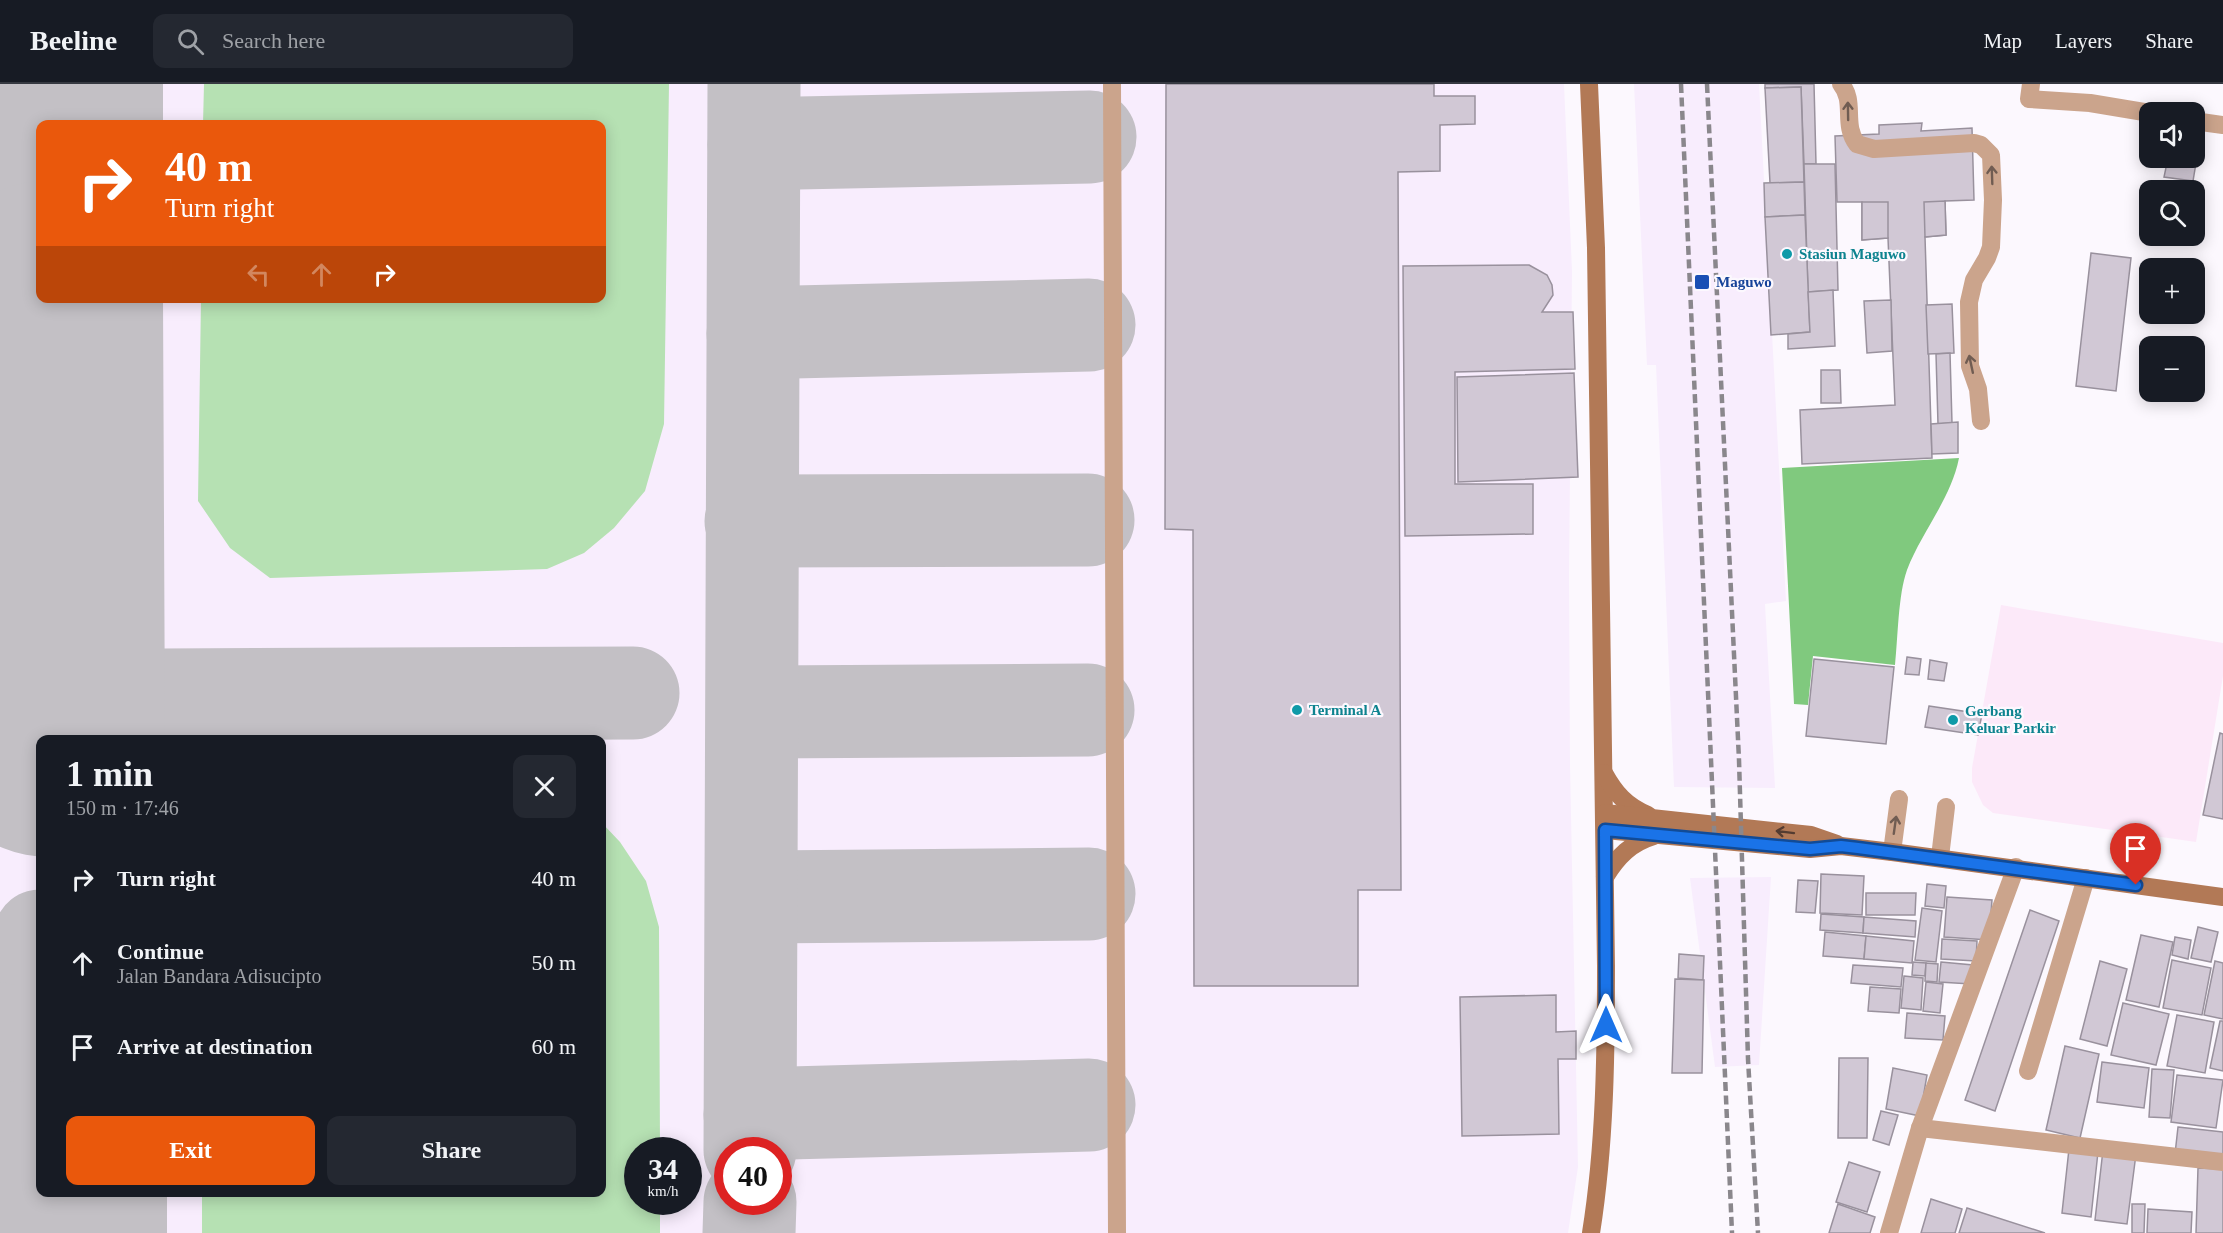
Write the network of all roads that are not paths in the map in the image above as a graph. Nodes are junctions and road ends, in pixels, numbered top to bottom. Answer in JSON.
{"nodes":[{"id":1,"x":1112,"y":84,"type":"edge"},
{"id":2,"x":1589,"y":84,"type":"edge"},
{"id":3,"x":1841,"y":84,"type":"edge"},
{"id":4,"x":2030,"y":91,"type":"edge"},
{"id":5,"x":2139,"y":111,"type":"edge"},
{"id":6,"x":2205,"y":123,"type":"edge"},
{"id":7,"x":2223,"y":125,"type":"edge"},
{"id":8,"x":1981,"y":422,"type":"dead end"},
{"id":9,"x":1604,"y":772,"type":"junction"},
{"id":10,"x":1899,"y":799,"type":"dead end"},
{"id":11,"x":1946,"y":807,"type":"dead end"},
{"id":12,"x":1605,"y":822,"type":"junction"},
{"id":13,"x":1660,"y":827,"type":"junction"},
{"id":14,"x":1892,"y":852,"type":"junction"},
{"id":15,"x":1940,"y":857,"type":"junction"},
{"id":16,"x":2016,"y":867,"type":"junction"},
{"id":17,"x":1605,"y":877,"type":"junction"},
{"id":18,"x":2086,"y":878,"type":"junction"},
{"id":19,"x":2223,"y":897,"type":"edge"},
{"id":20,"x":2028,"y":1071,"type":"dead end"},
{"id":21,"x":1920,"y":1128,"type":"junction"},
{"id":22,"x":2223,"y":1162,"type":"edge"},
{"id":23,"x":1117,"y":1233,"type":"edge"},
{"id":24,"x":1591,"y":1233,"type":"edge"},
{"id":25,"x":1889,"y":1233,"type":"edge"}],
"edges":[{"from":1,"to":23,"type":"street"},
{"from":2,"to":9,"type":"street"},
{"from":8,"to":3,"type":"street","one_way":true},
{"from":4,"to":5,"type":"street"},
{"from":6,"to":7,"type":"street"},
{"from":9,"to":12,"type":"street"},
{"from":9,"to":13,"type":"street"},
{"from":14,"to":10,"type":"street","one_way":true},
{"from":11,"to":15,"type":"street"},
{"from":12,"to":13,"type":"street"},
{"from":12,"to":17,"type":"street"},
{"from":13,"to":14,"type":"street"},
{"from":13,"to":17,"type":"street"},
{"from":14,"to":15,"type":"street"},
{"from":15,"to":16,"type":"street"},
{"from":16,"to":18,"type":"street"},
{"from":16,"to":21,"type":"street"},
{"from":17,"to":24,"type":"street"},
{"from":18,"to":19,"type":"street"},
{"from":18,"to":20,"type":"street"},
{"from":21,"to":22,"type":"street"},
{"from":21,"to":25,"type":"street"}]}
